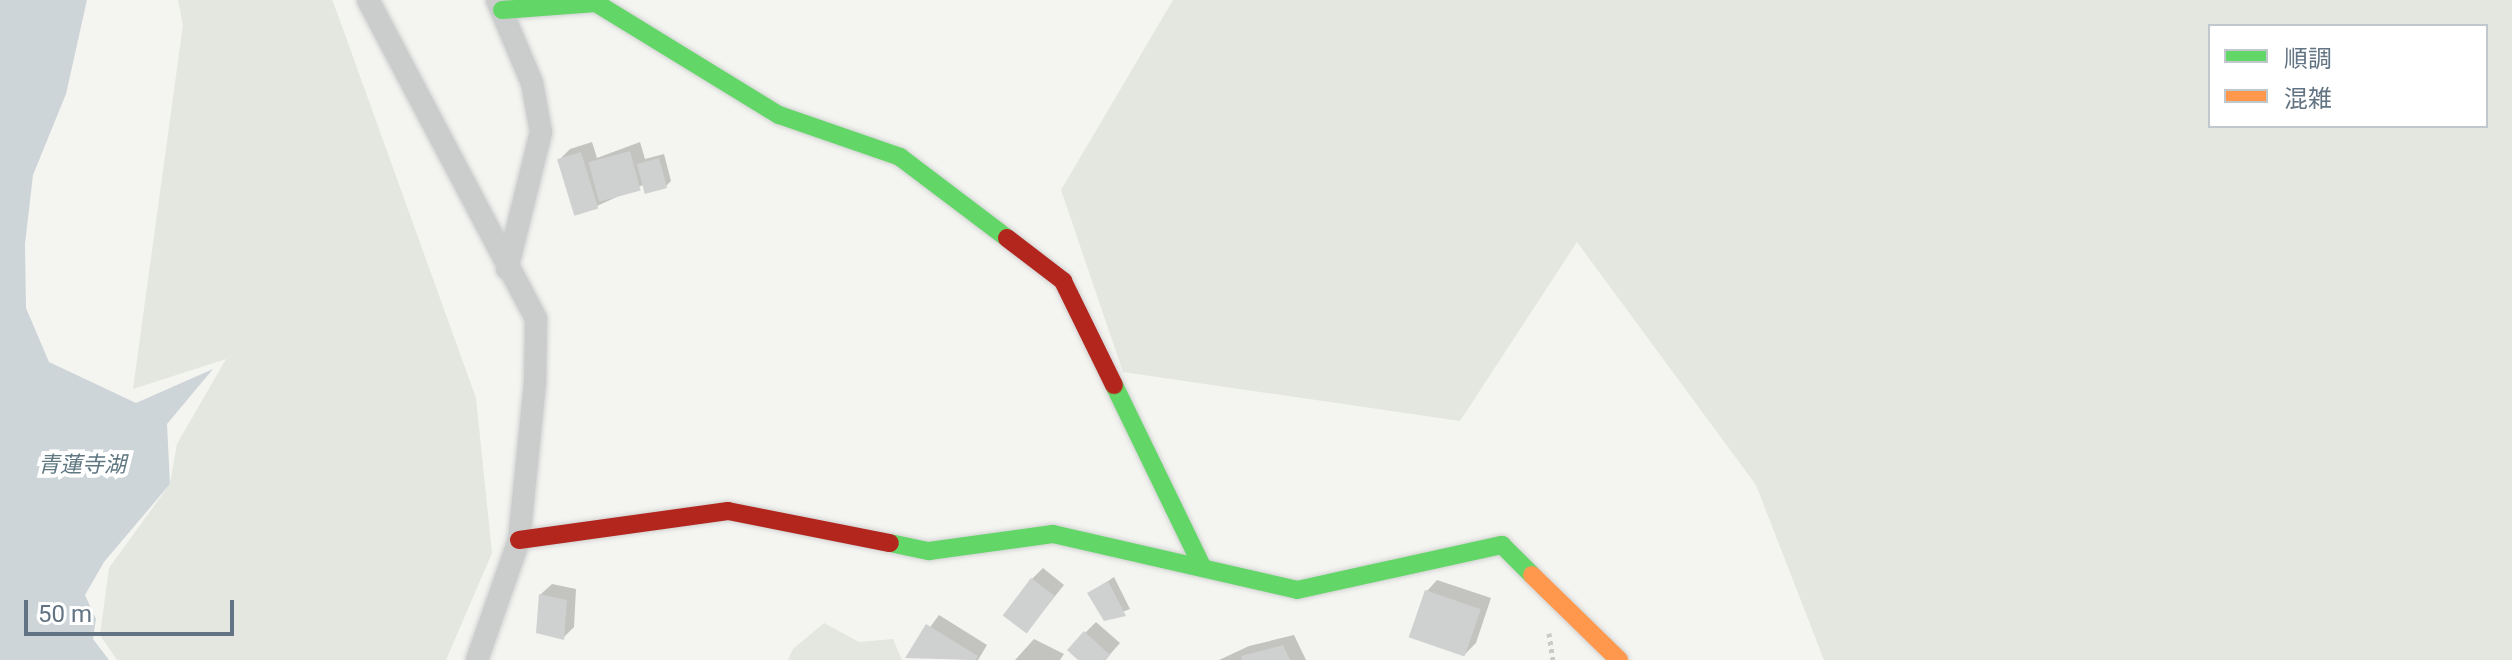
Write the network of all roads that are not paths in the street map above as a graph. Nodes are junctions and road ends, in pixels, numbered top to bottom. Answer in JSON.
{"nodes":[{"id":1,"x":368,"y":0,"type":"edge"},
{"id":2,"x":500,"y":5,"type":"edge"},
{"id":3,"x":507,"y":269,"type":"junction"},
{"id":4,"x":519,"y":540,"type":"junction"},
{"id":5,"x":1203,"y":568,"type":"junction"},
{"id":6,"x":477,"y":660,"type":"edge"},
{"id":7,"x":1619,"y":660,"type":"edge"}],
"edges":[{"from":1,"to":3,"type":"street"},
{"from":2,"to":3,"type":"street"},
{"from":2,"to":5,"type":"street"},
{"from":3,"to":4,"type":"street"},
{"from":4,"to":5,"type":"street"},
{"from":4,"to":6,"type":"street"},
{"from":5,"to":7,"type":"street"}]}
